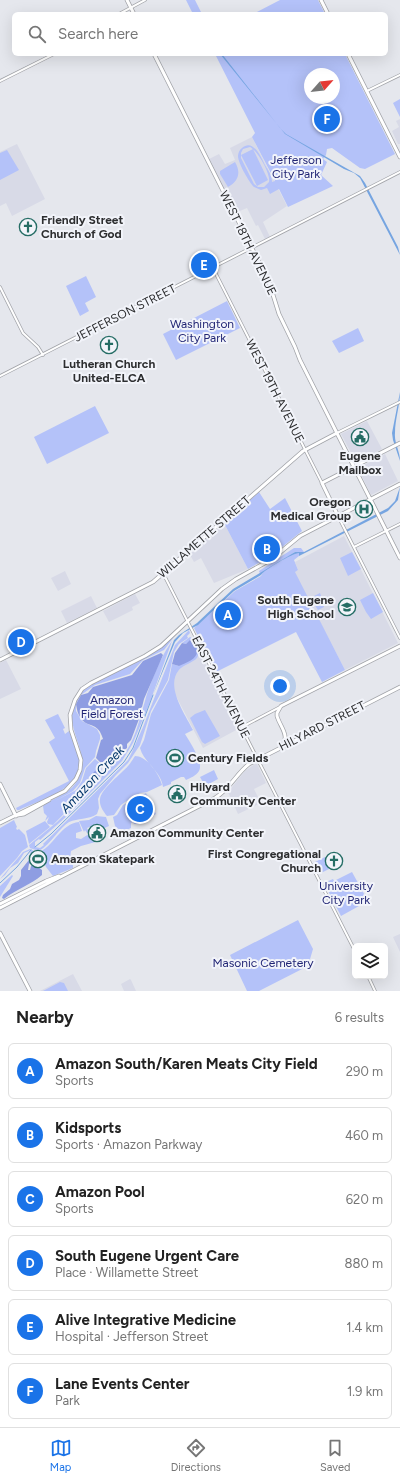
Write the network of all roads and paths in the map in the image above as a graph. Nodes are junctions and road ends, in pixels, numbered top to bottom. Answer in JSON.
{"nodes":[{"id":1,"x":128,"y":0,"type":"edge"},
{"id":2,"x":145,"y":0,"type":"edge"},
{"id":3,"x":321,"y":0,"type":"edge"},
{"id":4,"x":131,"y":7,"type":"junction"},
{"id":5,"x":122,"y":12,"type":"edge"},
{"id":6,"x":133,"y":12,"type":"edge"},
{"id":7,"x":327,"y":12,"type":"edge"},
{"id":8,"x":50,"y":56,"type":"edge"},
{"id":9,"x":155,"y":56,"type":"edge"},
{"id":10,"x":349,"y":56,"type":"edge"},
{"id":11,"x":400,"y":75,"type":"edge"},
{"id":12,"x":0,"y":82,"type":"edge"},
{"id":13,"x":367,"y":91,"type":"junction"},
{"id":14,"x":400,"y":156,"type":"edge"},
{"id":15,"x":400,"y":172,"type":"edge"},
{"id":16,"x":252,"y":248,"type":"junction"},
{"id":17,"x":213,"y":268,"type":"junction"},
{"id":18,"x":0,"y":287,"type":"edge"},
{"id":19,"x":42,"y":355,"type":"junction"},
{"id":20,"x":0,"y":376,"type":"edge"},
{"id":21,"x":400,"y":402,"type":"edge"},
{"id":22,"x":337,"y":433,"type":"junction"},
{"id":23,"x":397,"y":445,"type":"edge"},
{"id":24,"x":305,"y":449,"type":"junction"},
{"id":25,"x":354,"y":467,"type":"junction"},
{"id":26,"x":322,"y":483,"type":"junction"},
{"id":27,"x":400,"y":484,"type":"edge"},
{"id":28,"x":370,"y":499,"type":"junction"},
{"id":29,"x":338,"y":516,"type":"junction"},
{"id":30,"x":400,"y":524,"type":"edge"},
{"id":31,"x":386,"y":531,"type":"junction"},
{"id":32,"x":354,"y":547,"type":"junction"},
{"id":33,"x":400,"y":558,"type":"edge"},
{"id":34,"x":163,"y":573,"type":"junction"},
{"id":35,"x":188,"y":621,"type":"junction"},
{"id":36,"x":400,"y":638,"type":"edge"},
{"id":37,"x":400,"y":646,"type":"edge"},
{"id":38,"x":0,"y":660,"type":"edge"},
{"id":39,"x":400,"y":687,"type":"edge"},
{"id":40,"x":281,"y":706,"type":"junction"},
{"id":41,"x":241,"y":727,"type":"junction"},
{"id":42,"x":284,"y":732,"type":"junction"},
{"id":43,"x":290,"y":743,"type":"junction"},
{"id":44,"x":280,"y":748,"type":"junction"},
{"id":45,"x":258,"y":759,"type":"junction"},
{"id":46,"x":0,"y":784,"type":"edge"},
{"id":47,"x":16,"y":816,"type":"junction"},
{"id":48,"x":1,"y":823,"type":"edge"},
{"id":49,"x":61,"y":876,"type":"junction"},
{"id":50,"x":0,"y":904,"type":"edge"},
{"id":51,"x":0,"y":908,"type":"edge"},
{"id":52,"x":0,"y":932,"type":"edge"},
{"id":53,"x":352,"y":945,"type":"edge"},
{"id":54,"x":369,"y":979,"type":"edge"},
{"id":55,"x":30,"y":991,"type":"edge"},
{"id":56,"x":375,"y":991,"type":"edge"}],
"edges":[{"from":1,"to":4,"type":"main road"},
{"from":2,"to":4,"type":"street"},
{"from":3,"to":7,"type":"main road"},
{"from":4,"to":5,"type":"street"},
{"from":4,"to":6,"type":"main road"},
{"from":8,"to":12,"type":"street"},
{"from":9,"to":16,"type":"main road","name":"WEST 18TH AVENUE"},
{"from":10,"to":13,"type":"main road"},
{"from":11,"to":13,"type":"street"},
{"from":13,"to":14,"type":"main road"},
{"from":15,"to":16,"type":"street","name":"JEFFERSON STREET"},
{"from":16,"to":17,"type":"street","name":"JEFFERSON STREET"},
{"from":16,"to":22,"type":"main road","name":"WEST 18TH AVENUE"},
{"from":17,"to":19,"type":"street","name":"JEFFERSON STREET"},
{"from":17,"to":24,"type":"street","name":"WEST 19TH AVENUE"},
{"from":18,"to":19,"type":"street"},
{"from":19,"to":20,"type":"street","name":"JEFFERSON STREET"},
{"from":21,"to":22,"type":"street","name":"WILLAMETTE STREET"},
{"from":22,"to":24,"type":"main road","name":"WILLAMETTE STREET"},
{"from":22,"to":25,"type":"main road","name":"WEST 18TH AVENUE"},
{"from":23,"to":25,"type":"main road"},
{"from":24,"to":26,"type":"street","name":"WEST 19TH AVENUE"},
{"from":24,"to":34,"type":"main road","name":"WILLAMETTE STREET"},
{"from":25,"to":26,"type":"main road"},
{"from":25,"to":28,"type":"main road","name":"WEST 18TH AVENUE"},
{"from":26,"to":29,"type":"main road"},
{"from":27,"to":28,"type":"main road"},
{"from":28,"to":29,"type":"main road"},
{"from":28,"to":31,"type":"main road","name":"WEST 18TH AVENUE"},
{"from":29,"to":32,"type":"street"},
{"from":29,"to":35,"type":"main road"},
{"from":30,"to":31,"type":"street"},
{"from":31,"to":32,"type":"street"},
{"from":31,"to":33,"type":"main road","name":"WEST 18TH AVENUE"},
{"from":32,"to":36,"type":"street"},
{"from":34,"to":35,"type":"street","name":"EAST 24TH AVENUE"},
{"from":34,"to":38,"type":"main road","name":"WILLAMETTE STREET"},
{"from":35,"to":41,"type":"street","name":"EAST 24TH AVENUE"},
{"from":35,"to":47,"type":"main road"},
{"from":37,"to":40,"type":"main road"},
{"from":39,"to":43,"type":"main road","name":"HILYARD STREET"},
{"from":40,"to":41,"type":"street"},
{"from":40,"to":42,"type":"main road"},
{"from":41,"to":45,"type":"street","name":"EAST 24TH AVENUE"},
{"from":42,"to":43,"type":"main road"},
{"from":42,"to":44,"type":"main road"},
{"from":43,"to":44,"type":"main road","name":"HILYARD STREET"},
{"from":44,"to":45,"type":"main road","name":"HILYARD STREET"},
{"from":45,"to":49,"type":"main road","name":"HILYARD STREET"},
{"from":45,"to":53,"type":"street","name":"EAST 24TH AVENUE"},
{"from":46,"to":47,"type":"main road"},
{"from":47,"to":48,"type":"main road"},
{"from":49,"to":50,"type":"main road","name":"HILYARD STREET"},
{"from":49,"to":51,"type":"main road","name":"HILYARD STREET"},
{"from":52,"to":55,"type":"main road"},
{"from":54,"to":56,"type":"street"}]}
